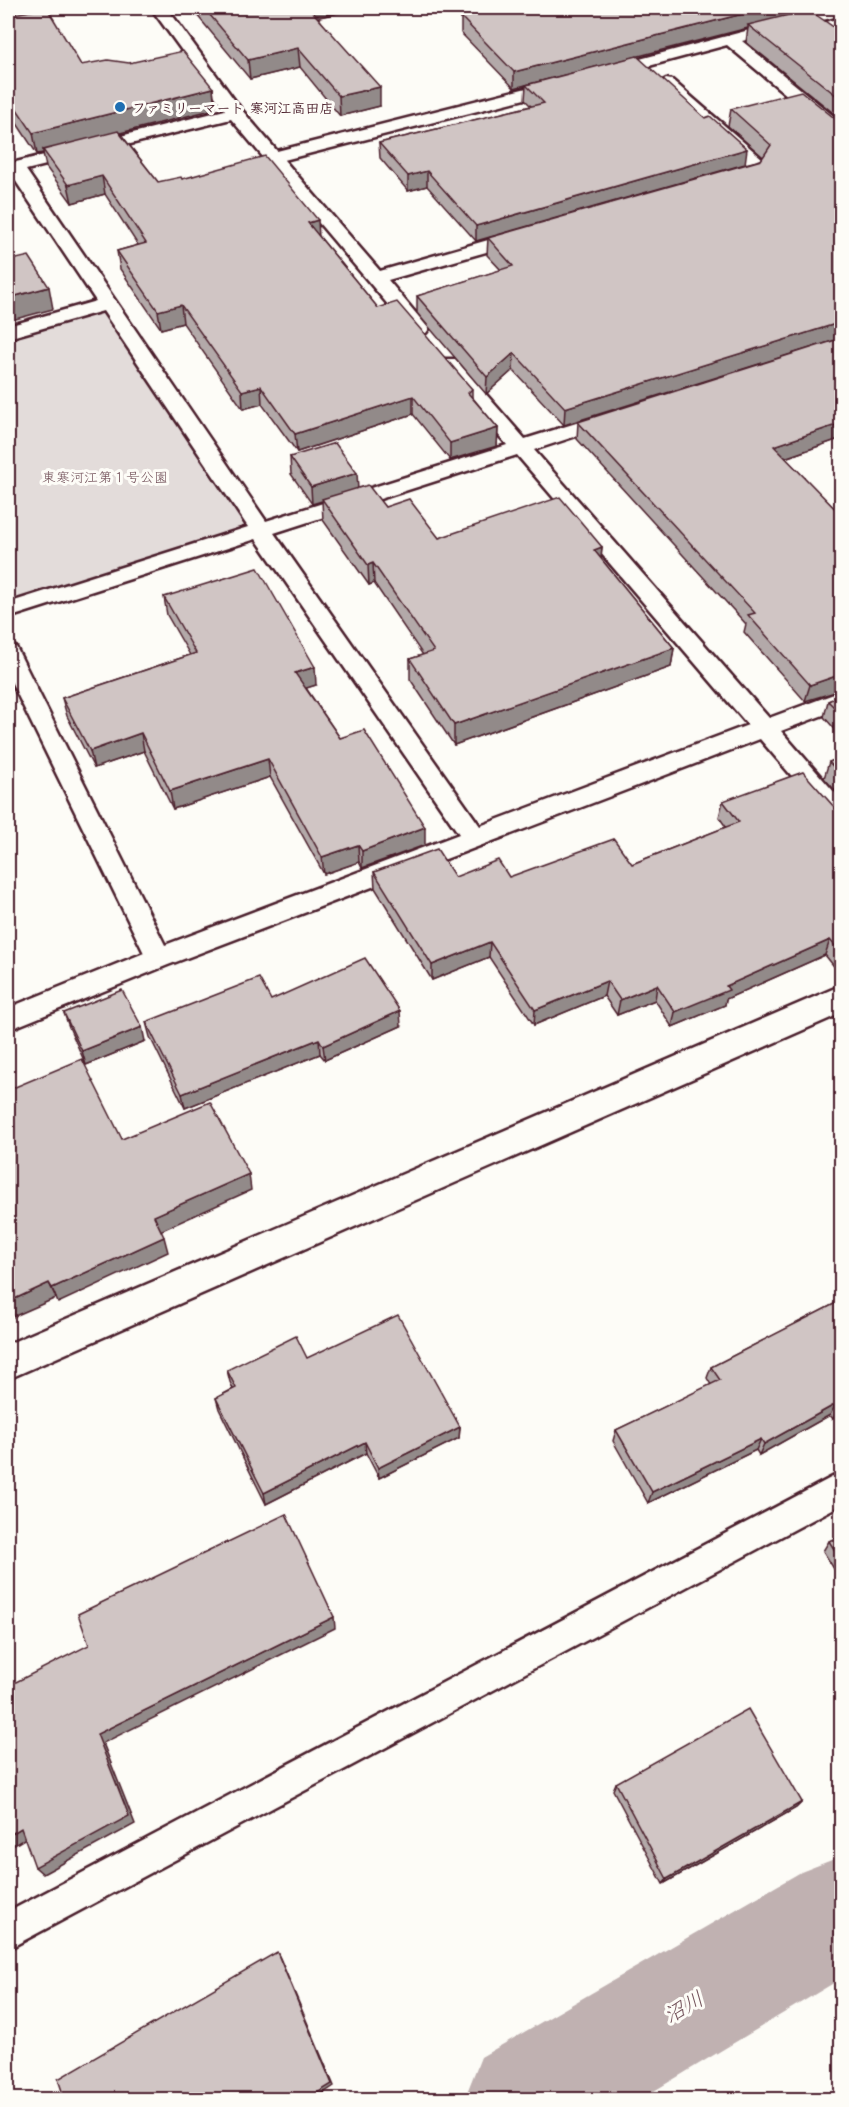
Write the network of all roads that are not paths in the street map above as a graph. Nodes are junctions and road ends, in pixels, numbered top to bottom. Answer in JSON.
{"nodes":[{"id":1,"x":159,"y":8,"type":"edge"},
{"id":2,"x":842,"y":10,"type":"edge"},
{"id":3,"x":730,"y":40,"type":"junction"},
{"id":4,"x":643,"y":63,"type":"junction"},
{"id":5,"x":597,"y":75,"type":"edge"},
{"id":6,"x":574,"y":81,"type":"edge"},
{"id":7,"x":235,"y":113,"type":"junction"},
{"id":8,"x":842,"y":132,"type":"edge"},
{"id":9,"x":274,"y":157,"type":"junction"},
{"id":10,"x":11,"y":168,"type":"edge"},
{"id":11,"x":706,"y":184,"type":"edge"},
{"id":12,"x":535,"y":232,"type":"edge"},
{"id":13,"x":376,"y":278,"type":"junction"},
{"id":14,"x":107,"y":304,"type":"junction"},
{"id":15,"x":8,"y":332,"type":"edge"},
{"id":16,"x":630,"y":412,"type":"edge"},
{"id":17,"x":519,"y":448,"type":"junction"},
{"id":18,"x":260,"y":529,"type":"junction"},
{"id":19,"x":8,"y":611,"type":"edge"},
{"id":20,"x":8,"y":653,"type":"edge"},
{"id":21,"x":842,"y":699,"type":"edge"},
{"id":22,"x":763,"y":728,"type":"junction"},
{"id":23,"x":842,"y":818,"type":"edge"},
{"id":24,"x":475,"y":838,"type":"junction"},
{"id":25,"x":159,"y":958,"type":"junction"},
{"id":26,"x":842,"y":998,"type":"edge"},
{"id":27,"x":8,"y":1019,"type":"edge"},
{"id":28,"x":8,"y":1362,"type":"edge"},
{"id":29,"x":842,"y":1487,"type":"edge"},
{"id":30,"x":8,"y":1931,"type":"edge"}],
"edges":[{"from":1,"to":7,"type":"lane"},
{"from":2,"to":3,"type":"lane"},
{"from":3,"to":4,"type":"lane"},
{"from":3,"to":8,"type":"lane"},
{"from":4,"to":5,"type":"lane"},
{"from":4,"to":11,"type":"lane"},
{"from":6,"to":9,"type":"lane"},
{"from":7,"to":9,"type":"lane"},
{"from":7,"to":10,"type":"lane"},
{"from":9,"to":13,"type":"lane"},
{"from":10,"to":14,"type":"lane"},
{"from":12,"to":13,"type":"lane"},
{"from":13,"to":17,"type":"lane"},
{"from":14,"to":15,"type":"lane"},
{"from":14,"to":18,"type":"lane"},
{"from":16,"to":17,"type":"lane"},
{"from":17,"to":18,"type":"lane"},
{"from":17,"to":22,"type":"lane"},
{"from":18,"to":19,"type":"lane"},
{"from":18,"to":24,"type":"lane"},
{"from":20,"to":25,"type":"lane"},
{"from":21,"to":22,"type":"lane"},
{"from":22,"to":23,"type":"lane"},
{"from":22,"to":24,"type":"lane"},
{"from":24,"to":25,"type":"lane"},
{"from":25,"to":27,"type":"lane"},
{"from":26,"to":28,"type":"street"},
{"from":29,"to":30,"type":"lane"}]}
